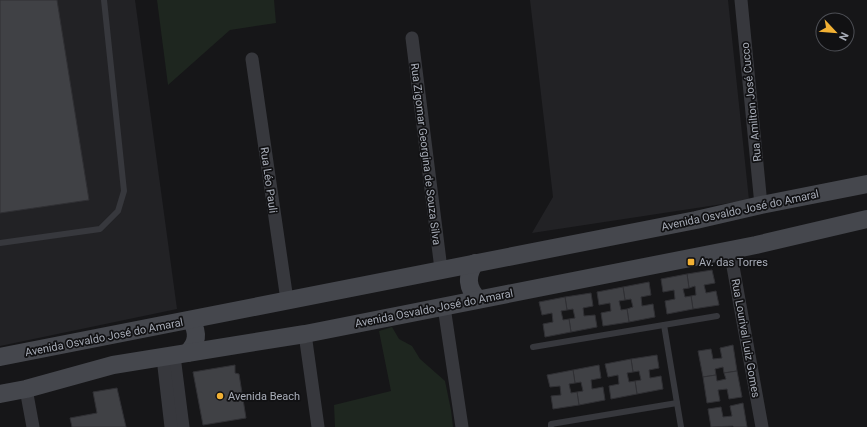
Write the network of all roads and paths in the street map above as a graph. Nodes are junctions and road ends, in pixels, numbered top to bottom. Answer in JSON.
{"nodes":[{"id":1,"x":104,"y":0,"type":"edge"},
{"id":2,"x":741,"y":0,"type":"edge"},
{"id":3,"x":412,"y":38,"type":"dead end"},
{"id":4,"x":252,"y":60,"type":"dead end"},
{"id":5,"x":867,"y":184,"type":"edge"},
{"id":6,"x":761,"y":205,"type":"junction"},
{"id":7,"x":867,"y":219,"type":"edge"},
{"id":8,"x":0,"y":243,"type":"edge"},
{"id":9,"x":730,"y":250,"type":"junction"},
{"id":10,"x":475,"y":263,"type":"junction"},
{"id":11,"x":441,"y":269,"type":"junction"},
{"id":12,"x":478,"y":299,"type":"junction"},
{"id":13,"x":287,"y":300,"type":"junction"},
{"id":14,"x":444,"y":307,"type":"junction"},
{"id":15,"x":717,"y":316,"type":"dead end"},
{"id":16,"x":191,"y":320,"type":"junction"},
{"id":17,"x":664,"y":325,"type":"junction"},
{"id":18,"x":305,"y":334,"type":"junction"},
{"id":19,"x":533,"y":347,"type":"dead end"},
{"id":20,"x":175,"y":356,"type":"junction"},
{"id":21,"x":0,"y":357,"type":"edge"},
{"id":22,"x":26,"y":389,"type":"junction"},
{"id":23,"x":0,"y":394,"type":"edge"},
{"id":24,"x":677,"y":403,"type":"junction"},
{"id":25,"x":33,"y":427,"type":"edge"},
{"id":26,"x":171,"y":427,"type":"edge"},
{"id":27,"x":183,"y":427,"type":"edge"},
{"id":28,"x":318,"y":427,"type":"edge"},
{"id":29,"x":462,"y":427,"type":"edge"},
{"id":30,"x":551,"y":427,"type":"edge"},
{"id":31,"x":681,"y":427,"type":"edge"},
{"id":32,"x":762,"y":427,"type":"edge"}],
"edges":[{"from":1,"to":8,"type":"lane"},
{"from":2,"to":6,"type":"street","name":"Rua Amilton José Cucco"},
{"from":3,"to":11,"type":"street","name":"Rua Zigomar Georgina de Souza Silva"},
{"from":4,"to":13,"type":"street","name":"Rua Léo Pauli"},
{"from":5,"to":6,"type":"main road","name":"Avenida Osvaldo José do Amaral"},
{"from":6,"to":10,"type":"main road","name":"Avenida Osvaldo José do Amaral"},
{"from":7,"to":9,"type":"main road","name":"Avenida Osvaldo José do Amaral"},
{"from":9,"to":12,"type":"main road","name":"Avenida Osvaldo José do Amaral"},
{"from":9,"to":32,"type":"street","name":"Rua Lourival Luiz Gomes"},
{"from":10,"to":11,"type":"main road","name":"Avenida Osvaldo José do Amaral"},
{"from":10,"to":12,"type":"main road"},
{"from":11,"to":13,"type":"main road","name":"Avenida Osvaldo José do Amaral"},
{"from":12,"to":14,"type":"main road","name":"Avenida Osvaldo José do Amaral"},
{"from":13,"to":16,"type":"main road","name":"Avenida Osvaldo José do Amaral"},
{"from":14,"to":18,"type":"main road","name":"Avenida Osvaldo José do Amaral"},
{"from":14,"to":29,"type":"street"},
{"from":15,"to":17,"type":"lane"},
{"from":16,"to":20,"type":"main road"},
{"from":16,"to":21,"type":"main road","name":"Avenida Osvaldo José do Amaral"},
{"from":17,"to":19,"type":"lane"},
{"from":17,"to":24,"type":"lane"},
{"from":18,"to":20,"type":"main road","name":"Avenida Osvaldo José do Amaral"},
{"from":18,"to":28,"type":"street"},
{"from":20,"to":22,"type":"main road","name":"Avenida Osvaldo José do Amaral"},
{"from":20,"to":26,"type":"street"},
{"from":20,"to":27,"type":"street"},
{"from":22,"to":23,"type":"main road","name":"Avenida Osvaldo José do Amaral"},
{"from":22,"to":25,"type":"street"},
{"from":24,"to":30,"type":"lane"},
{"from":24,"to":31,"type":"lane"}]}
